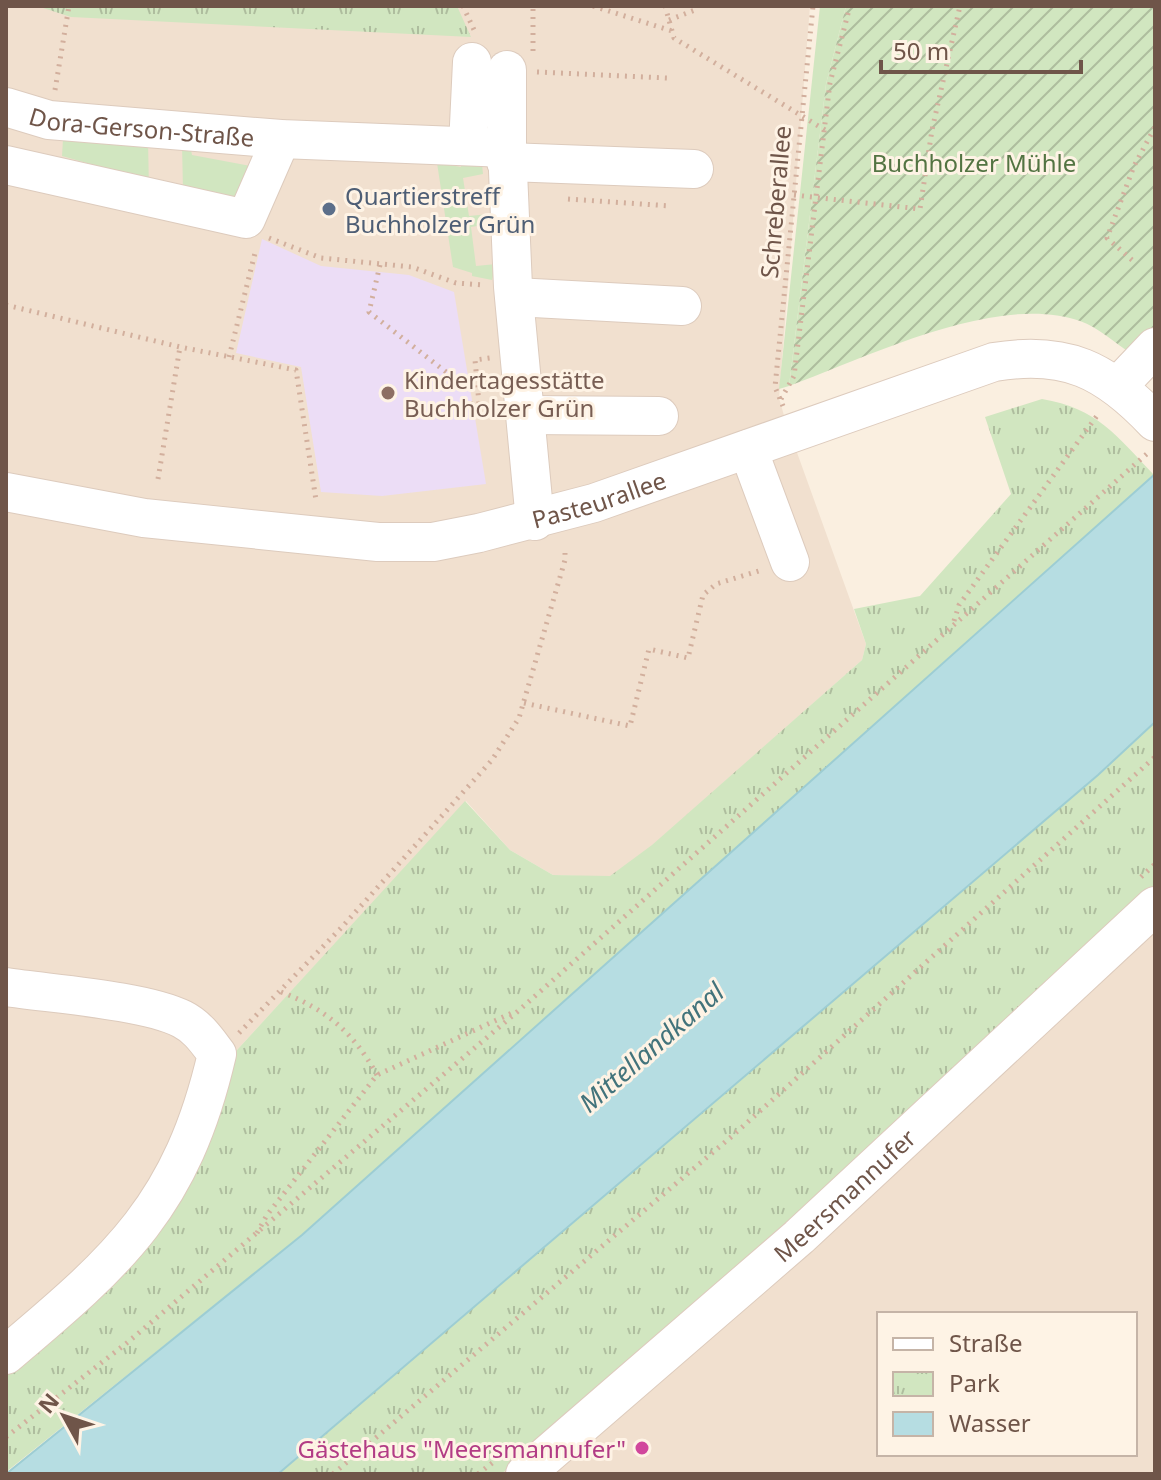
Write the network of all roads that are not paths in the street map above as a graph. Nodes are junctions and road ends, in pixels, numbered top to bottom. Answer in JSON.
{"nodes":[{"id":1,"x":6,"y":107,"type":"edge"},
{"id":2,"x":281,"y":139,"type":"junction"},
{"id":3,"x":468,"y":146,"type":"junction"},
{"id":4,"x":6,"y":165,"type":"edge"},
{"id":5,"x":506,"y":165,"type":"junction"},
{"id":6,"x":694,"y":169,"type":"dead end"},
{"id":7,"x":560,"y":193,"type":"road end"},
{"id":8,"x":514,"y":292,"type":"junction"},
{"id":9,"x":682,"y":306,"type":"dead end"},
{"id":10,"x":1155,"y":347,"type":"edge"},
{"id":11,"x":1138,"y":404,"type":"edge"},
{"id":12,"x":526,"y":415,"type":"junction"},
{"id":13,"x":659,"y":416,"type":"dead end"},
{"id":14,"x":748,"y":449,"type":"junction"},
{"id":15,"x":6,"y":492,"type":"edge"},
{"id":16,"x":535,"y":521,"type":"junction"},
{"id":17,"x":790,"y":562,"type":"road end"},
{"id":18,"x":1155,"y":906,"type":"edge"},
{"id":19,"x":6,"y":987,"type":"edge"},
{"id":20,"x":6,"y":1355,"type":"edge"},
{"id":21,"x":525,"y":1474,"type":"edge"}],
"edges":[{"from":1,"to":2,"type":"street","name":"Dora-Gerson-Straße"},
{"from":2,"to":3,"type":"street","name":"Dora-Gerson-Straße"},
{"from":2,"to":4,"type":"street","name":"Dora-Gerson-Straße"},
{"from":3,"to":5,"type":"street","name":"Dora-Gerson-Straße"},
{"from":3,"to":5,"type":"street"},
{"from":5,"to":6,"type":"street"},
{"from":5,"to":7,"type":"street"},
{"from":5,"to":8,"type":"street"},
{"from":8,"to":9,"type":"street"},
{"from":8,"to":12,"type":"street"},
{"from":10,"to":11,"type":"street"},
{"from":11,"to":14,"type":"street","name":"Pasteurallee"},
{"from":12,"to":13,"type":"street"},
{"from":12,"to":16,"type":"street"},
{"from":14,"to":16,"type":"street","name":"Pasteurallee"},
{"from":14,"to":17,"type":"street"},
{"from":15,"to":16,"type":"street","name":"Pasteurallee"},
{"from":18,"to":21,"type":"street","name":"Meersmannufer"},
{"from":19,"to":20,"type":"street"}]}
